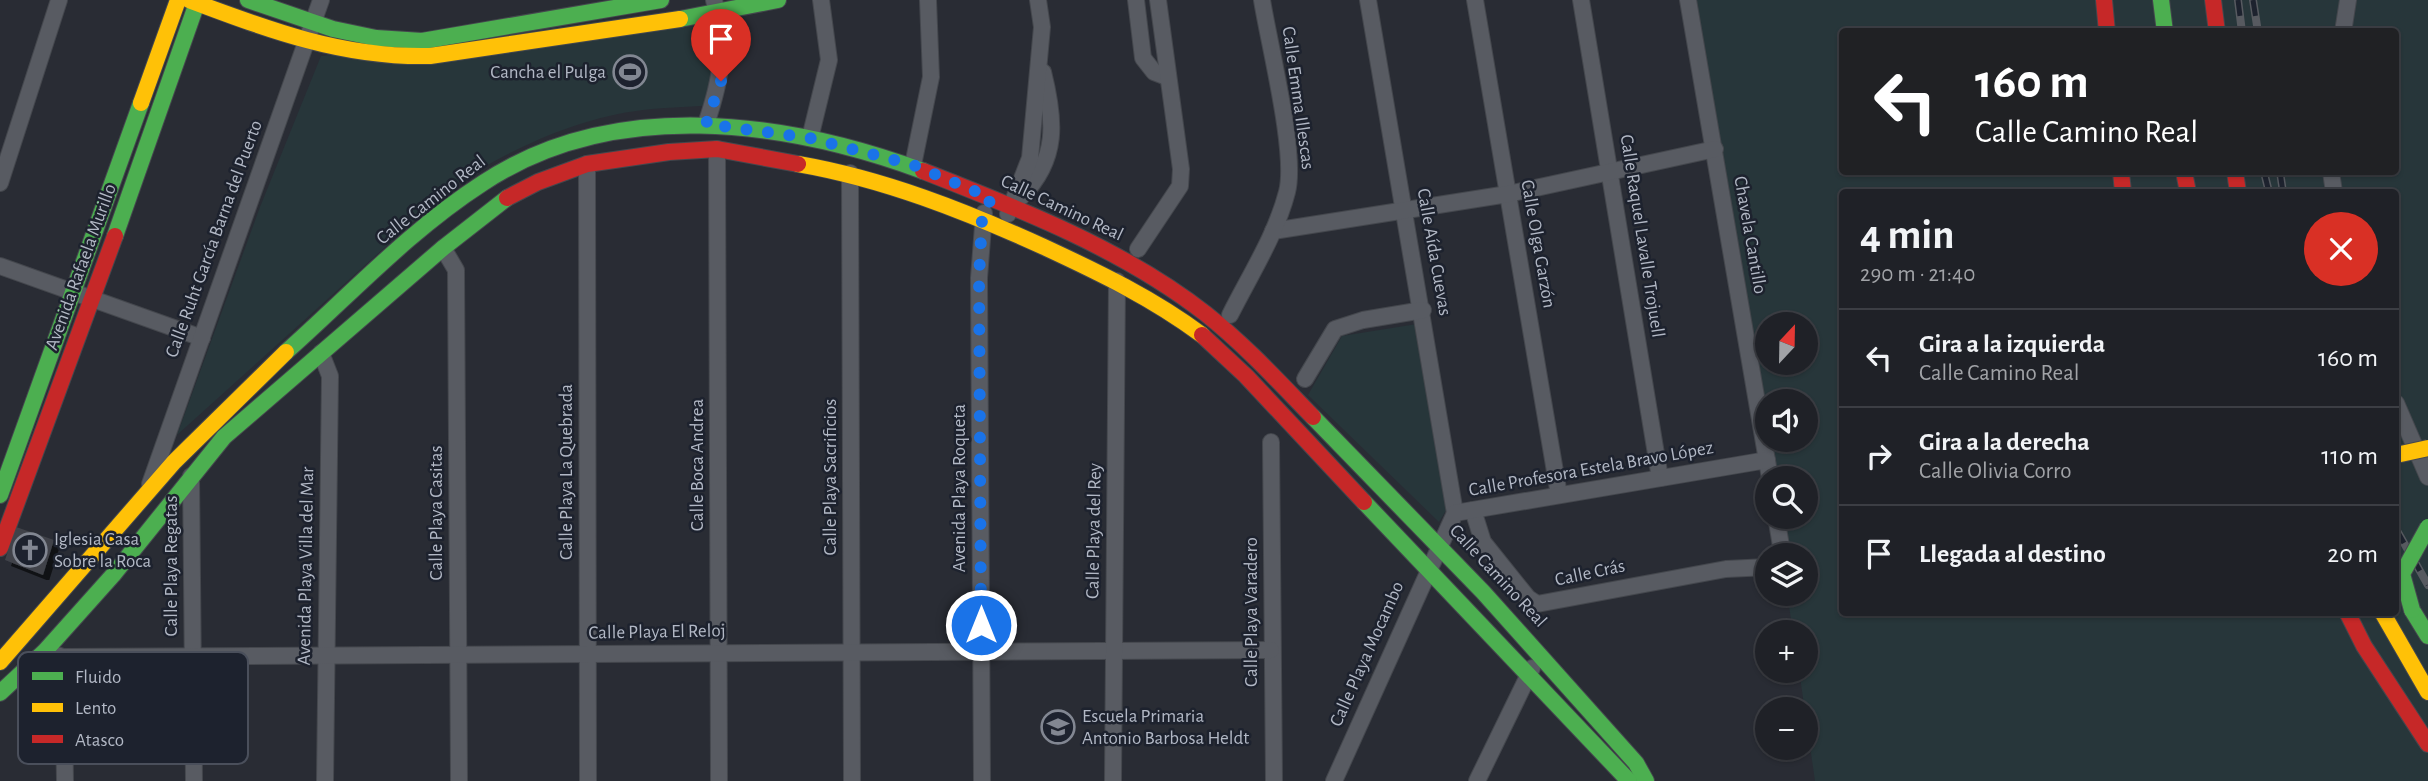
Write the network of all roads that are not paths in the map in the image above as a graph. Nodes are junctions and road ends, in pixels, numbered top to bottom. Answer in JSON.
{"nodes":[{"id":1,"x":59,"y":0,"type":"edge"},
{"id":2,"x":178,"y":0,"type":"edge"},
{"id":3,"x":248,"y":0,"type":"edge"},
{"id":4,"x":321,"y":0,"type":"edge"},
{"id":5,"x":661,"y":0,"type":"edge"},
{"id":6,"x":778,"y":0,"type":"edge"},
{"id":7,"x":821,"y":0,"type":"edge"},
{"id":8,"x":928,"y":0,"type":"edge"},
{"id":9,"x":1038,"y":0,"type":"edge"},
{"id":10,"x":1136,"y":0,"type":"edge"},
{"id":11,"x":1158,"y":0,"type":"edge"},
{"id":12,"x":1262,"y":0,"type":"edge"},
{"id":13,"x":1368,"y":0,"type":"edge"},
{"id":14,"x":1475,"y":0,"type":"edge"},
{"id":15,"x":1581,"y":0,"type":"edge"},
{"id":16,"x":1688,"y":0,"type":"edge"},
{"id":17,"x":2104,"y":0,"type":"edge"},
{"id":18,"x":2161,"y":0,"type":"edge"},
{"id":19,"x":2213,"y":0,"type":"edge"},
{"id":20,"x":2348,"y":0,"type":"edge"},
{"id":21,"x":194,"y":1,"type":"edge"},
{"id":22,"x":716,"y":6,"type":"edge"},
{"id":23,"x":562,"y":16,"type":"junction"},
{"id":24,"x":313,"y":25,"type":"junction"},
{"id":25,"x":2107,"y":28,"type":"edge"},
{"id":26,"x":2164,"y":28,"type":"edge"},
{"id":27,"x":2216,"y":28,"type":"edge"},
{"id":28,"x":2344,"y":28,"type":"edge"},
{"id":29,"x":565,"y":33,"type":"junction"},
{"id":30,"x":307,"y":43,"type":"junction"},
{"id":31,"x":1167,"y":77,"type":"junction"},
{"id":32,"x":706,"y":124,"type":"junction"},
{"id":33,"x":810,"y":138,"type":"junction"},
{"id":34,"x":717,"y":149,"type":"junction"},
{"id":35,"x":1715,"y":149,"type":"junction"},
{"id":36,"x":587,"y":164,"type":"junction"},
{"id":37,"x":913,"y":165,"type":"junction"},
{"id":38,"x":850,"y":173,"type":"junction"},
{"id":39,"x":1611,"y":173,"type":"junction"},
{"id":40,"x":0,"y":183,"type":"edge"},
{"id":41,"x":1508,"y":194,"type":"junction"},
{"id":42,"x":991,"y":198,"type":"junction"},
{"id":43,"x":1012,"y":206,"type":"junction"},
{"id":44,"x":1405,"y":210,"type":"junction"},
{"id":45,"x":982,"y":219,"type":"junction"},
{"id":46,"x":1001,"y":228,"type":"junction"},
{"id":47,"x":1273,"y":231,"type":"junction"},
{"id":48,"x":443,"y":248,"type":"junction"},
{"id":49,"x":1138,"y":249,"type":"dead end"},
{"id":50,"x":0,"y":266,"type":"edge"},
{"id":51,"x":1117,"y":281,"type":"junction"},
{"id":52,"x":75,"y":293,"type":"junction"},
{"id":53,"x":93,"y":300,"type":"junction"},
{"id":54,"x":1423,"y":310,"type":"junction"},
{"id":55,"x":1230,"y":314,"type":"dead end"},
{"id":56,"x":202,"y":338,"type":"junction"},
{"id":57,"x":321,"y":353,"type":"junction"},
{"id":58,"x":1305,"y":379,"type":"dead end"},
{"id":59,"x":2399,"y":410,"type":"edge"},
{"id":60,"x":1271,"y":442,"type":"dead end"},
{"id":61,"x":2428,"y":448,"type":"edge"},
{"id":62,"x":2399,"y":454,"type":"edge"},
{"id":63,"x":1767,"y":460,"type":"junction"},
{"id":64,"x":1768,"y":466,"type":"edge"},
{"id":65,"x":191,"y":477,"type":"junction"},
{"id":66,"x":2428,"y":477,"type":"edge"},
{"id":67,"x":1660,"y":478,"type":"junction"},
{"id":68,"x":146,"y":493,"type":"junction"},
{"id":69,"x":0,"y":495,"type":"edge"},
{"id":70,"x":1559,"y":495,"type":"junction"},
{"id":71,"x":1473,"y":510,"type":"junction"},
{"id":72,"x":1455,"y":513,"type":"junction"},
{"id":73,"x":2428,"y":527,"type":"edge"},
{"id":74,"x":1441,"y":544,"type":"junction"},
{"id":75,"x":0,"y":548,"type":"edge"},
{"id":76,"x":1428,"y":568,"type":"junction"},
{"id":77,"x":1755,"y":568,"type":"edge"},
{"id":78,"x":2349,"y":616,"type":"edge"},
{"id":79,"x":2384,"y":616,"type":"edge"},
{"id":80,"x":2428,"y":636,"type":"edge"},
{"id":81,"x":0,"y":638,"type":"edge"},
{"id":82,"x":18,"y":644,"type":"junction"},
{"id":83,"x":1271,"y":650,"type":"junction"},
{"id":84,"x":46,"y":651,"type":"junction"},
{"id":85,"x":719,"y":651,"type":"junction"},
{"id":86,"x":851,"y":651,"type":"junction"},
{"id":87,"x":1114,"y":651,"type":"junction"},
{"id":88,"x":49,"y":652,"type":"edge"},
{"id":89,"x":192,"y":652,"type":"edge"},
{"id":90,"x":981,"y":652,"type":"junction"},
{"id":91,"x":326,"y":654,"type":"junction"},
{"id":92,"x":457,"y":654,"type":"junction"},
{"id":93,"x":587,"y":654,"type":"junction"},
{"id":94,"x":248,"y":655,"type":"edge"},
{"id":95,"x":1543,"y":656,"type":"junction"},
{"id":96,"x":0,"y":662,"type":"edge"},
{"id":97,"x":1527,"y":673,"type":"junction"},
{"id":98,"x":18,"y":677,"type":"edge"},
{"id":99,"x":2428,"y":692,"type":"edge"},
{"id":100,"x":0,"y":693,"type":"edge"},
{"id":101,"x":2428,"y":744,"type":"edge"},
{"id":102,"x":1636,"y":763,"type":"junction"},
{"id":103,"x":1624,"y":780,"type":"edge"},
{"id":104,"x":326,"y":781,"type":"edge"},
{"id":105,"x":459,"y":781,"type":"edge"},
{"id":106,"x":588,"y":781,"type":"edge"},
{"id":107,"x":719,"y":781,"type":"edge"},
{"id":108,"x":852,"y":781,"type":"edge"},
{"id":109,"x":982,"y":781,"type":"edge"},
{"id":110,"x":1113,"y":781,"type":"edge"},
{"id":111,"x":1274,"y":781,"type":"edge"},
{"id":112,"x":1334,"y":781,"type":"edge"},
{"id":113,"x":1477,"y":781,"type":"edge"},
{"id":114,"x":1646,"y":781,"type":"edge"}],
"edges":[{"from":1,"to":40,"type":"street"},
{"from":2,"to":52,"type":"main road","name":"Avenida Rafaela Murillo"},
{"from":3,"to":24,"type":"main road"},
{"from":4,"to":24,"type":"street","name":"Calle Ruht García Barna del Puerto"},
{"from":5,"to":23,"type":"main road"},
{"from":6,"to":22,"type":"main road"},
{"from":7,"to":33,"type":"street"},
{"from":8,"to":37,"type":"street"},
{"from":9,"to":43,"type":"street"},
{"from":10,"to":31,"type":"street"},
{"from":11,"to":31,"type":"street"},
{"from":12,"to":47,"type":"street","name":"Calle Emma Illescas"},
{"from":13,"to":44,"type":"street","name":"Calle Aída Cuevas"},
{"from":14,"to":41,"type":"street","name":"Calle Olga Garzón"},
{"from":15,"to":39,"type":"street","name":"Calle Raquel Lavalle Trojuell"},
{"from":16,"to":35,"type":"street","name":"Chavela Cantillo"},
{"from":17,"to":25,"type":"main road"},
{"from":18,"to":26,"type":"main road"},
{"from":19,"to":27,"type":"main road"},
{"from":20,"to":28,"type":"street"},
{"from":21,"to":30,"type":"main road"},
{"from":21,"to":53,"type":"main road","name":"Avenida Rafaela Murillo"},
{"from":22,"to":29,"type":"main road"},
{"from":22,"to":32,"type":"street"},
{"from":23,"to":24,"type":"main road"},
{"from":23,"to":29,"type":"main road"},
{"from":24,"to":30,"type":"street","name":"Calle Ruht García Barna del Puerto"},
{"from":29,"to":30,"type":"main road"},
{"from":30,"to":56,"type":"street","name":"Calle Ruht García Barna del Puerto"},
{"from":31,"to":49,"type":"street"},
{"from":32,"to":33,"type":"main road","name":"Calle Camino Real"},
{"from":32,"to":68,"type":"main road","name":"Calle Camino Real"},
{"from":33,"to":37,"type":"main road","name":"Calle Camino Real"},
{"from":34,"to":36,"type":"main road"},
{"from":34,"to":38,"type":"main road"},
{"from":34,"to":85,"type":"street","name":"Calle Boca Andrea"},
{"from":35,"to":39,"type":"street"},
{"from":35,"to":63,"type":"street","name":"Chavela Cantillo"},
{"from":36,"to":48,"type":"main road"},
{"from":36,"to":93,"type":"street","name":"Calle Playa La Quebrada"},
{"from":37,"to":42,"type":"main road","name":"Calle Camino Real"},
{"from":38,"to":45,"type":"main road"},
{"from":38,"to":86,"type":"street","name":"Calle Playa Sacrificios"},
{"from":39,"to":41,"type":"street"},
{"from":39,"to":67,"type":"street","name":"Calle Raquel Lavalle Trojuell"},
{"from":41,"to":44,"type":"street"},
{"from":41,"to":70,"type":"street","name":"Calle Olga Garzón"},
{"from":42,"to":43,"type":"main road","name":"Calle Camino Real"},
{"from":42,"to":45,"type":"street","name":"Avenida Playa Roqueta"},
{"from":43,"to":46,"type":"street"},
{"from":43,"to":74,"type":"main road","name":"Calle Camino Real"},
{"from":44,"to":47,"type":"street"},
{"from":44,"to":54,"type":"street","name":"Calle Aída Cuevas"},
{"from":45,"to":46,"type":"main road"},
{"from":45,"to":90,"type":"street","name":"Avenida Playa Roqueta"},
{"from":46,"to":51,"type":"main road"},
{"from":47,"to":55,"type":"street","name":"Calle Emma Illescas"},
{"from":48,"to":57,"type":"main road"},
{"from":48,"to":92,"type":"street","name":"Calle Playa Casitas"},
{"from":50,"to":52,"type":"street"},
{"from":51,"to":76,"type":"main road"},
{"from":51,"to":87,"type":"street","name":"Calle Playa del Rey"},
{"from":52,"to":53,"type":"street"},
{"from":52,"to":69,"type":"main road","name":"Avenida Rafaela Murillo"},
{"from":53,"to":56,"type":"street"},
{"from":53,"to":75,"type":"main road","name":"Avenida Rafaela Murillo"},
{"from":54,"to":58,"type":"street"},
{"from":54,"to":72,"type":"street","name":"Calle Aída Cuevas"},
{"from":56,"to":68,"type":"street","name":"Calle Ruht García Barna del Puerto"},
{"from":57,"to":65,"type":"main road"},
{"from":57,"to":91,"type":"street","name":"Avenida Playa Villa del Mar"},
{"from":59,"to":66,"type":"street"},
{"from":60,"to":83,"type":"street","name":"Calle Playa Varadero"},
{"from":61,"to":62,"type":"main road","bridge":true},
{"from":63,"to":64,"type":"street","name":"Chavela Cantillo"},
{"from":63,"to":67,"type":"street","name":"Calle Profesora Estela Bravo López"},
{"from":65,"to":84,"type":"main road"},
{"from":65,"to":89,"type":"street","name":"Calle Playa Regatas"},
{"from":67,"to":70,"type":"street","name":"Calle Profesora Estela Bravo López"},
{"from":68,"to":82,"type":"main road","name":"Calle Camino Real"},
{"from":70,"to":71,"type":"street","name":"Calle Profesora Estela Bravo López"},
{"from":71,"to":72,"type":"street","name":"Calle Profesora Estela Bravo López"},
{"from":71,"to":77,"type":"street","name":"Calle Crás"},
{"from":72,"to":74,"type":"street","name":"Calle Profesora Estela Bravo López"},
{"from":73,"to":80,"type":"main road","bridge":true},
{"from":74,"to":76,"type":"street","name":"Calle Playa Mocambo"},
{"from":74,"to":95,"type":"main road","name":"Calle Camino Real"},
{"from":76,"to":97,"type":"main road"},
{"from":76,"to":112,"type":"street","name":"Calle Playa Mocambo"},
{"from":78,"to":101,"type":"main road"},
{"from":79,"to":99,"type":"main road"},
{"from":81,"to":82,"type":"main road"},
{"from":82,"to":84,"type":"main road"},
{"from":82,"to":96,"type":"main road","name":"Calle Camino Real"},
{"from":83,"to":87,"type":"street","name":"Calle Playa El Reloj"},
{"from":83,"to":111,"type":"street","name":"Calle Playa Varadero"},
{"from":84,"to":88,"type":"street","name":"Calle Playa El Reloj"},
{"from":85,"to":86,"type":"street","name":"Calle Playa El Reloj"},
{"from":85,"to":93,"type":"street","name":"Calle Playa El Reloj"},
{"from":85,"to":107,"type":"street","name":"Calle Boca Andrea"},
{"from":86,"to":90,"type":"street","name":"Calle Playa El Reloj"},
{"from":86,"to":108,"type":"street","name":"Calle Playa Sacrificios"},
{"from":87,"to":90,"type":"street","name":"Calle Playa El Reloj"},
{"from":87,"to":110,"type":"street","name":"Calle Playa del Rey"},
{"from":90,"to":109,"type":"street","name":"Avenida Playa Roqueta"},
{"from":91,"to":92,"type":"street","name":"Calle Playa El Reloj"},
{"from":91,"to":94,"type":"street","name":"Calle Playa El Reloj"},
{"from":91,"to":104,"type":"street","name":"Avenida Playa Villa del Mar"},
{"from":92,"to":93,"type":"street","name":"Calle Playa El Reloj"},
{"from":92,"to":105,"type":"street","name":"Calle Playa Casitas"},
{"from":93,"to":106,"type":"street","name":"Calle Playa La Quebrada"},
{"from":95,"to":97,"type":"street"},
{"from":95,"to":102,"type":"main road","name":"Calle Camino Real"},
{"from":97,"to":103,"type":"main road"},
{"from":97,"to":113,"type":"street"},
{"from":98,"to":100,"type":"main road"},
{"from":102,"to":103,"type":"street"},
{"from":102,"to":114,"type":"main road","name":"Calle Camino Real"}]}
